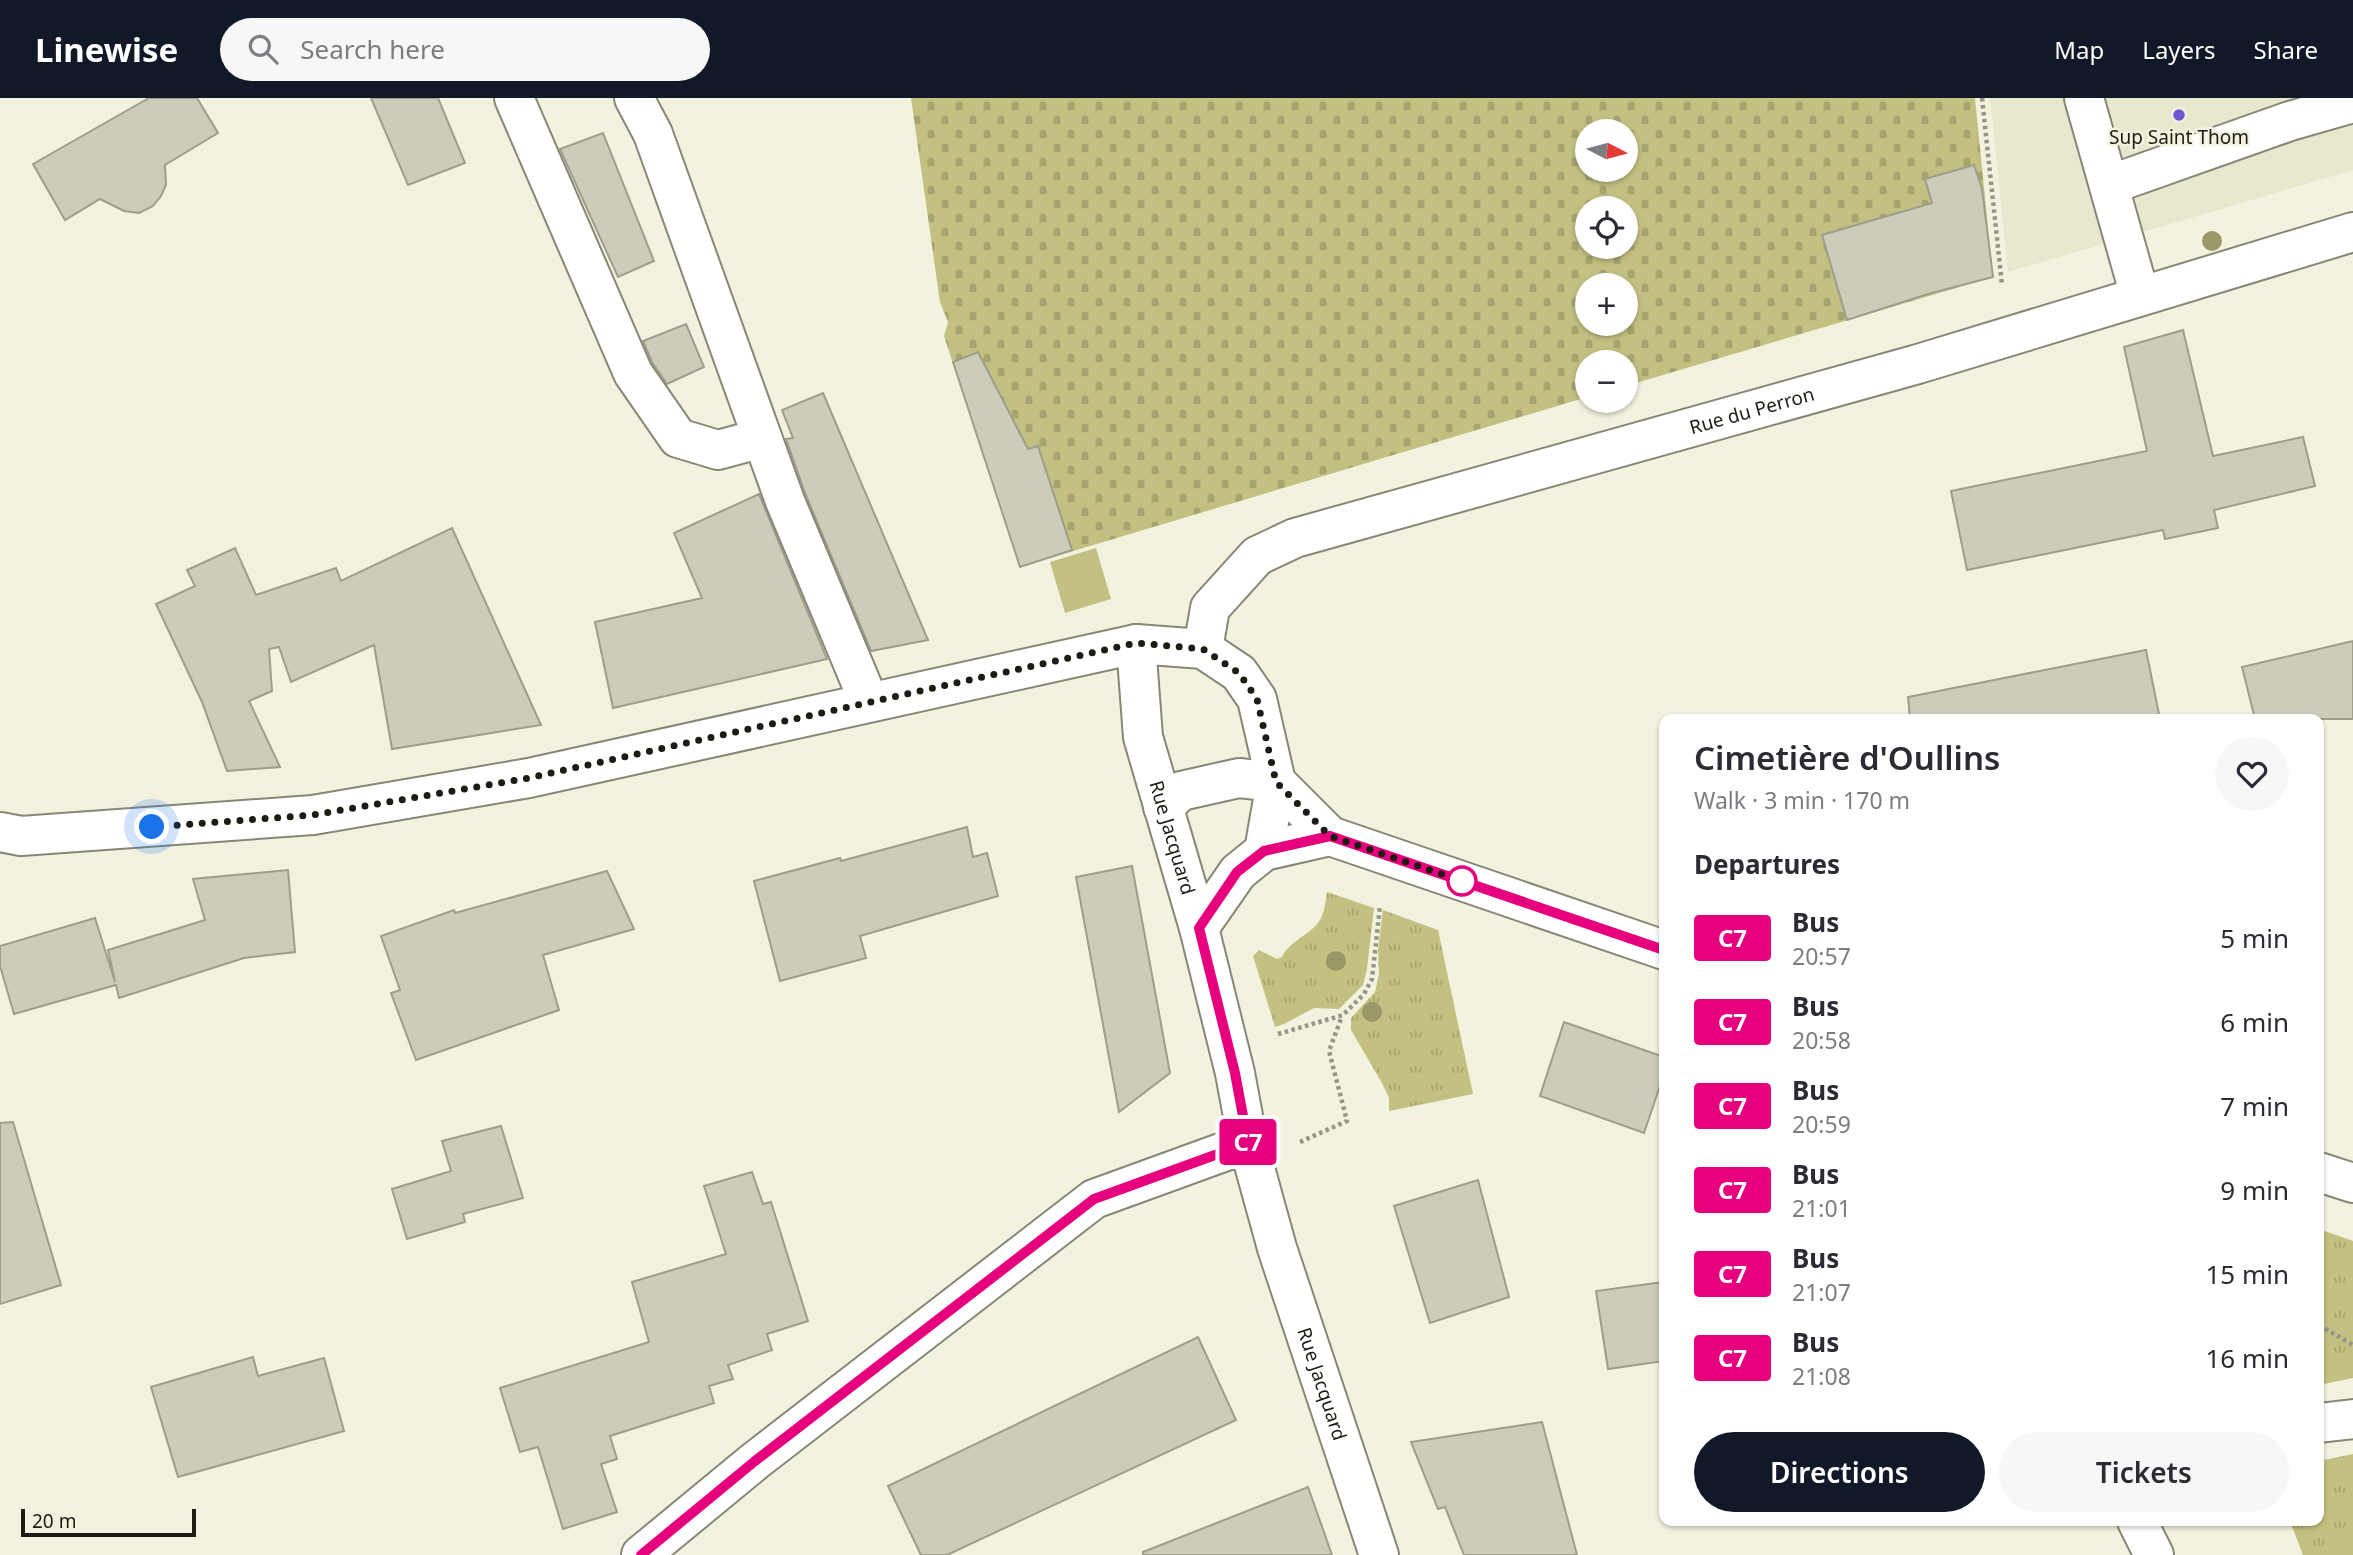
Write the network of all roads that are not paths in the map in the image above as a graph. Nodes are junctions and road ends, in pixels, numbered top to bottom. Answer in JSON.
{"nodes":[{"id":1,"x":514,"y":98,"type":"edge"},
{"id":2,"x":634,"y":98,"type":"edge"},
{"id":3,"x":2084,"y":98,"type":"edge"},
{"id":4,"x":2353,"y":103,"type":"edge"},
{"id":5,"x":2109,"y":185,"type":"junction"},
{"id":6,"x":2353,"y":233,"type":"edge"},
{"id":7,"x":2140,"y":296,"type":"junction"},
{"id":8,"x":762,"y":438,"type":"junction"},
{"id":9,"x":1136,"y":643,"type":"junction"},
{"id":10,"x":1203,"y":649,"type":"junction"},
{"id":11,"x":869,"y":702,"type":"junction"},
{"id":12,"x":1276,"y":782,"type":"junction"},
{"id":13,"x":1163,"y":807,"type":"junction"},
{"id":14,"x":0,"y":832,"type":"edge"},
{"id":15,"x":1330,"y":836,"type":"junction"},
{"id":16,"x":1264,"y":851,"type":"junction"},
{"id":17,"x":1199,"y":928,"type":"junction"},
{"id":18,"x":1659,"y":948,"type":"edge"},
{"id":19,"x":1248,"y":1143,"type":"junction"},
{"id":20,"x":2324,"y":1174,"type":"edge"},
{"id":21,"x":2353,"y":1184,"type":"edge"},
{"id":22,"x":2353,"y":1419,"type":"edge"},
{"id":23,"x":2324,"y":1422,"type":"edge"},
{"id":24,"x":2140,"y":1526,"type":"edge"},
{"id":25,"x":641,"y":1555,"type":"edge"},
{"id":26,"x":1379,"y":1555,"type":"edge"},
{"id":27,"x":2154,"y":1555,"type":"edge"}],
"edges":[{"from":1,"to":8,"type":"street"},
{"from":2,"to":8,"type":"street"},
{"from":3,"to":5,"type":"street"},
{"from":4,"to":5,"type":"street"},
{"from":5,"to":7,"type":"street"},
{"from":6,"to":7,"type":"street","name":"Rue du Perron"},
{"from":7,"to":10,"type":"street","name":"Rue du Perron"},
{"from":8,"to":11,"type":"street"},
{"from":9,"to":10,"type":"street"},
{"from":9,"to":11,"type":"street"},
{"from":9,"to":13,"type":"street","name":"Rue Jacquard"},
{"from":10,"to":12,"type":"street"},
{"from":11,"to":14,"type":"street"},
{"from":12,"to":13,"type":"street"},
{"from":12,"to":15,"type":"street"},
{"from":12,"to":16,"type":"street"},
{"from":13,"to":17,"type":"street","name":"Rue Jacquard"},
{"from":15,"to":16,"type":"street"},
{"from":15,"to":18,"type":"street"},
{"from":16,"to":17,"type":"street"},
{"from":17,"to":19,"type":"street","name":"Rue Jacquard"},
{"from":19,"to":25,"type":"street"},
{"from":19,"to":26,"type":"street","name":"Rue Jacquard"},
{"from":20,"to":21,"type":"street"},
{"from":22,"to":23,"type":"street"},
{"from":24,"to":27,"type":"street"}]}
